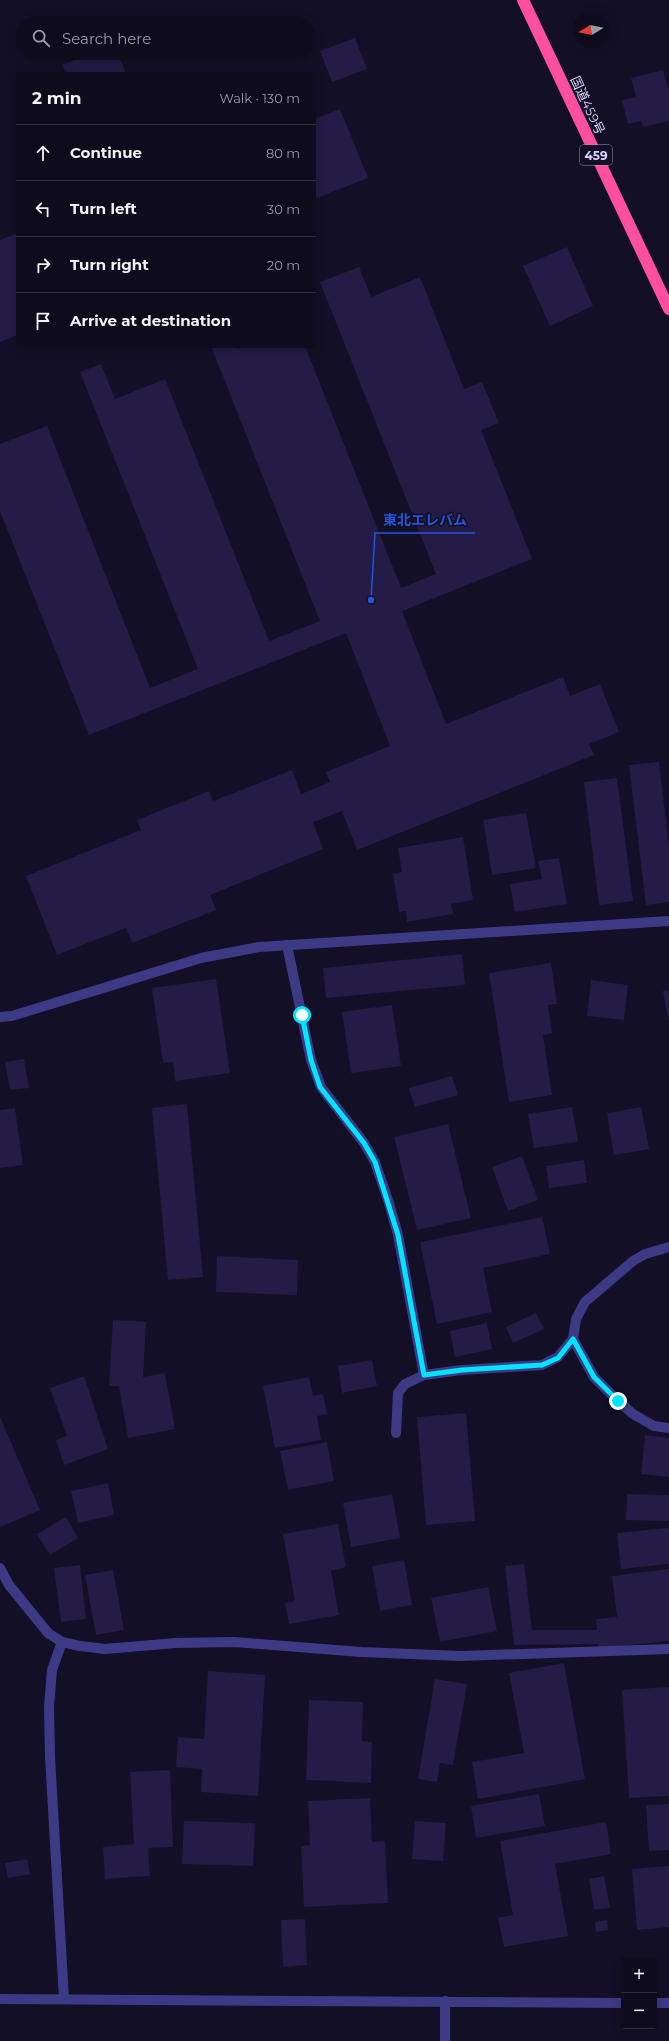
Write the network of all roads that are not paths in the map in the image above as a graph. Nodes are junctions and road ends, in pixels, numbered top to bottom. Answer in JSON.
{"nodes":[{"id":1,"x":523,"y":0,"type":"edge"},
{"id":2,"x":669,"y":309,"type":"edge"},
{"id":3,"x":669,"y":921,"type":"edge"},
{"id":4,"x":287,"y":945,"type":"junction"},
{"id":5,"x":0,"y":1017,"type":"edge"},
{"id":6,"x":669,"y":1247,"type":"edge"},
{"id":7,"x":573,"y":1339,"type":"junction"},
{"id":8,"x":424,"y":1375,"type":"junction"},
{"id":9,"x":669,"y":1428,"type":"edge"},
{"id":10,"x":396,"y":1432,"type":"dead end"},
{"id":11,"x":0,"y":1568,"type":"edge"},
{"id":12,"x":62,"y":1642,"type":"junction"},
{"id":13,"x":669,"y":1649,"type":"edge"},
{"id":14,"x":0,"y":1999,"type":"edge"},
{"id":15,"x":64,"y":1999,"type":"junction"},
{"id":16,"x":445,"y":2001,"type":"junction"},
{"id":17,"x":621,"y":2003,"type":"edge"},
{"id":18,"x":657,"y":2003,"type":"edge"},
{"id":19,"x":669,"y":2003,"type":"edge"},
{"id":20,"x":445,"y":2041,"type":"edge"}],
"edges":[{"from":1,"to":2,"type":"highway","name":"国道459号","number":"459"},
{"from":3,"to":4,"type":"street"},
{"from":4,"to":5,"type":"street"},
{"from":4,"to":8,"type":"street"},
{"from":6,"to":7,"type":"street"},
{"from":7,"to":8,"type":"street"},
{"from":7,"to":9,"type":"street"},
{"from":8,"to":10,"type":"street"},
{"from":11,"to":12,"type":"street"},
{"from":12,"to":13,"type":"street"},
{"from":12,"to":15,"type":"street"},
{"from":14,"to":15,"type":"street"},
{"from":15,"to":16,"type":"street"},
{"from":16,"to":17,"type":"street"},
{"from":16,"to":20,"type":"street"},
{"from":18,"to":19,"type":"street"}]}
